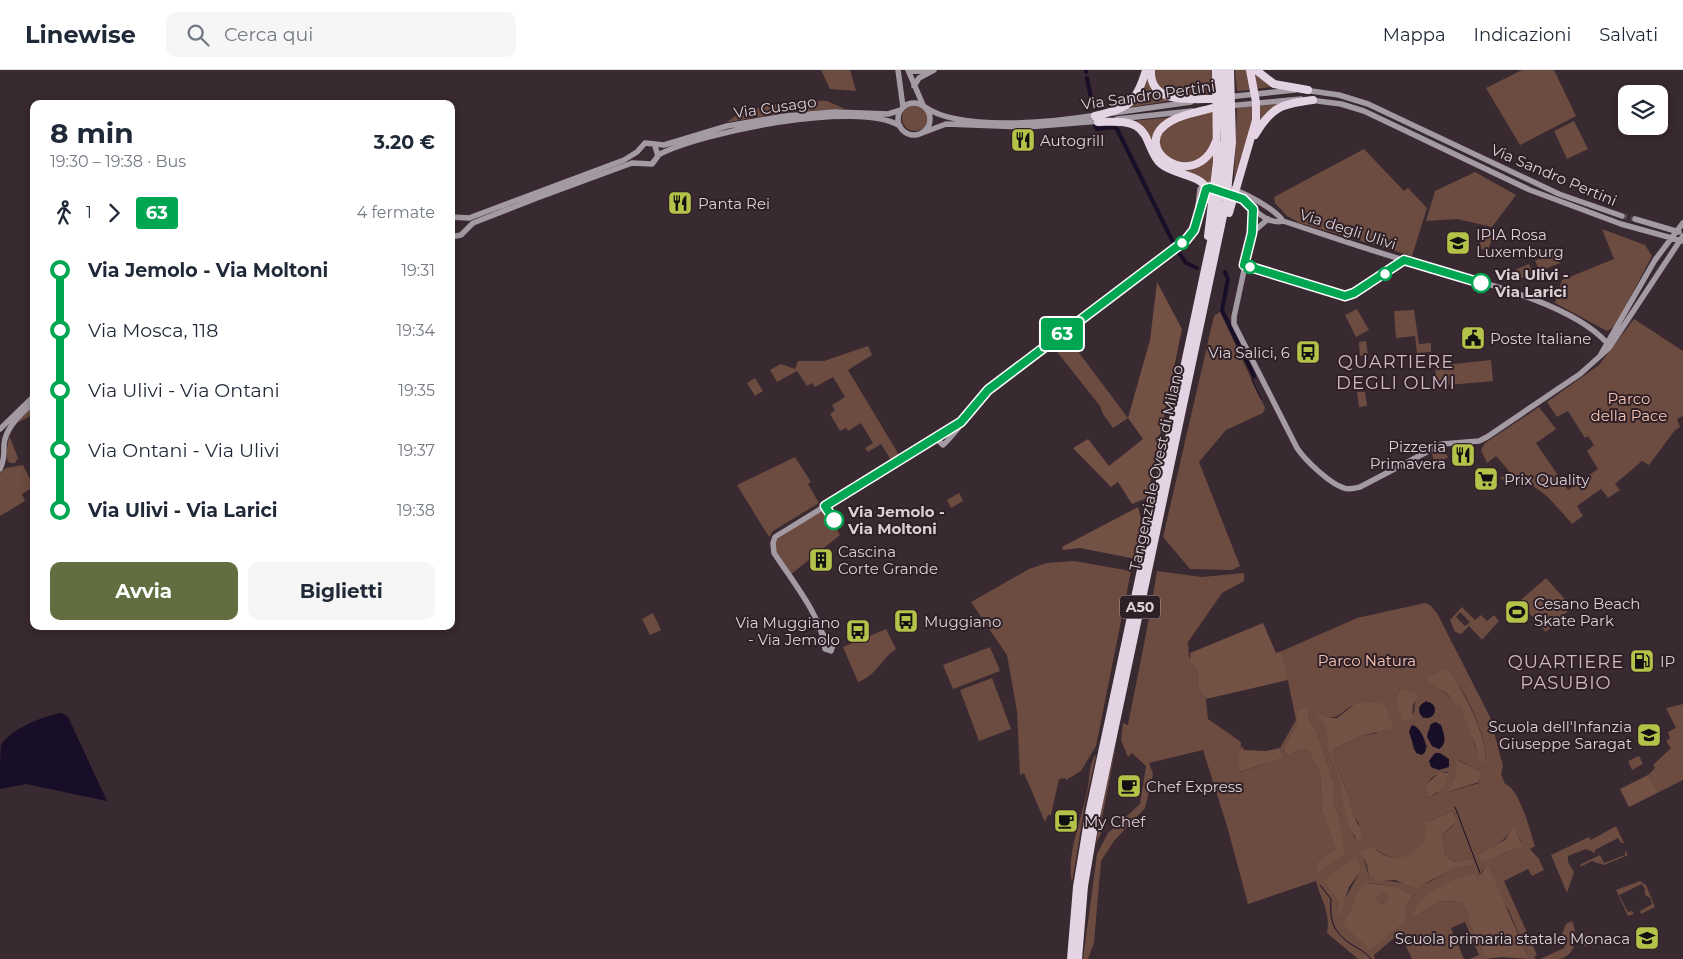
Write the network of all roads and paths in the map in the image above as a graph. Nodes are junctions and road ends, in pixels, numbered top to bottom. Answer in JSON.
{"nodes":[{"id":1,"x":908,"y":70,"type":"edge"},
{"id":2,"x":932,"y":70,"type":"edge"},
{"id":3,"x":1146,"y":70,"type":"edge"},
{"id":4,"x":1151,"y":70,"type":"edge"},
{"id":5,"x":1223,"y":70,"type":"edge"},
{"id":6,"x":1230,"y":70,"type":"edge"},
{"id":7,"x":1250,"y":70,"type":"edge"},
{"id":8,"x":1256,"y":70,"type":"edge"},
{"id":9,"x":898,"y":73,"type":"edge"},
{"id":10,"x":1215,"y":73,"type":"edge"},
{"id":11,"x":914,"y":86,"type":"junction"},
{"id":12,"x":1224,"y":88,"type":"junction"},
{"id":13,"x":1308,"y":90,"type":"junction"},
{"id":14,"x":1255,"y":93,"type":"junction"},
{"id":15,"x":1213,"y":99,"type":"junction"},
{"id":16,"x":1313,"y":100,"type":"junction"},
{"id":17,"x":1256,"y":102,"type":"junction"},
{"id":18,"x":924,"y":106,"type":"junction"},
{"id":19,"x":902,"y":108,"type":"junction"},
{"id":20,"x":1212,"y":108,"type":"junction"},
{"id":21,"x":1097,"y":119,"type":"junction"},
{"id":22,"x":1225,"y":120,"type":"junction"},
{"id":23,"x":900,"y":126,"type":"junction"},
{"id":24,"x":922,"y":132,"type":"junction"},
{"id":25,"x":1218,"y":137,"type":"junction"},
{"id":26,"x":1250,"y":145,"type":"junction"},
{"id":27,"x":655,"y":146,"type":"junction"},
{"id":28,"x":637,"y":152,"type":"junction"},
{"id":29,"x":658,"y":155,"type":"junction"},
{"id":30,"x":642,"y":163,"type":"junction"},
{"id":31,"x":1222,"y":178,"type":"junction"},
{"id":32,"x":1220,"y":201,"type":"junction"},
{"id":33,"x":1261,"y":202,"type":"junction"},
{"id":34,"x":1253,"y":209,"type":"junction"},
{"id":35,"x":1269,"y":210,"type":"junction"},
{"id":36,"x":1198,"y":211,"type":"junction"},
{"id":37,"x":1622,"y":216,"type":"tunnel mouth"},
{"id":38,"x":455,"y":217,"type":"edge"},
{"id":39,"x":461,"y":218,"type":"junction"},
{"id":40,"x":1268,"y":219,"type":"junction"},
{"id":41,"x":1635,"y":219,"type":"tunnel mouth"},
{"id":42,"x":1283,"y":221,"type":"junction"},
{"id":43,"x":1681,"y":225,"type":"edge"},
{"id":44,"x":465,"y":229,"type":"junction"},
{"id":45,"x":1252,"y":233,"type":"junction"},
{"id":46,"x":1683,"y":235,"type":"edge"},
{"id":47,"x":455,"y":236,"type":"edge"},
{"id":48,"x":1683,"y":241,"type":"edge"},
{"id":49,"x":1202,"y":285,"type":"junction"},
{"id":50,"x":1600,"y":334,"type":"junction"},
{"id":51,"x":1613,"y":334,"type":"junction"},
{"id":52,"x":1610,"y":342,"type":"junction"},
{"id":53,"x":30,"y":400,"type":"edge"},
{"id":54,"x":30,"y":407,"type":"edge"},
{"id":55,"x":961,"y":422,"type":"junction"},
{"id":56,"x":0,"y":429,"type":"edge"},
{"id":57,"x":941,"y":434,"type":"junction"},
{"id":58,"x":2,"y":442,"type":"edge"},
{"id":59,"x":940,"y":442,"type":"junction"},
{"id":60,"x":924,"y":445,"type":"junction"},
{"id":61,"x":0,"y":469,"type":"edge"},
{"id":62,"x":827,"y":643,"type":"dead end"},
{"id":63,"x":1071,"y":959,"type":"edge"},
{"id":64,"x":1078,"y":959,"type":"edge"}],
"edges":[{"from":1,"to":2,"type":"main road"},
{"from":1,"to":11,"type":"main road"},
{"from":2,"to":11,"type":"main road"},
{"from":3,"to":21,"type":"highway"},
{"from":4,"to":15,"type":"highway"},
{"from":5,"to":12,"type":"highway","name":"Tangenziale Ovest di Milano","number":"A50"},
{"from":6,"to":12,"type":"highway","name":"Tangenziale Ovest di Milano","number":"A50"},
{"from":7,"to":14,"type":"highway"},
{"from":8,"to":13,"type":"highway"},
{"from":9,"to":19,"type":"main road"},
{"from":10,"to":12,"type":"highway"},
{"from":11,"to":18,"type":"main road"},
{"from":12,"to":22,"type":"highway","name":"Tangenziale Ovest di Milano","number":"A50"},
{"from":13,"to":14,"type":"main road","name":"Via Sandro Pertini"},
{"from":13,"to":37,"type":"main road","name":"Via Sandro Pertini"},
{"from":14,"to":15,"type":"main road","name":"Via Sandro Pertini"},
{"from":14,"to":17,"type":"highway"},
{"from":15,"to":21,"type":"main road","name":"Via Sandro Pertini"},
{"from":16,"to":17,"type":"main road","name":"Via Sandro Pertini"},
{"from":16,"to":26,"type":"highway"},
{"from":16,"to":48,"type":"main road","name":"Via Sandro Pertini"},
{"from":17,"to":20,"type":"main road","name":"Via Sandro Pertini"},
{"from":17,"to":26,"type":"highway"},
{"from":18,"to":19,"type":"main road"},
{"from":18,"to":21,"type":"main road","name":"Via Sandro Pertini"},
{"from":18,"to":24,"type":"main road"},
{"from":19,"to":23,"type":"main road"},
{"from":19,"to":27,"type":"main road","name":"Via Cusago"},
{"from":20,"to":21,"type":"main road","name":"Via Sandro Pertini"},
{"from":20,"to":25,"type":"highway"},
{"from":21,"to":24,"type":"main road","name":"Via Sandro Pertini"},
{"from":21,"to":32,"type":"highway"},
{"from":22,"to":25,"type":"highway"},
{"from":22,"to":31,"type":"highway","name":"Tangenziale Ovest di Milano","number":"A50"},
{"from":23,"to":24,"type":"main road"},
{"from":23,"to":29,"type":"main road","name":"Via Cusago"},
{"from":25,"to":31,"type":"highway"},
{"from":26,"to":32,"type":"highway"},
{"from":27,"to":28,"type":"main road","name":"Via Cusago"},
{"from":27,"to":29,"type":"main road"},
{"from":28,"to":30,"type":"main road"},
{"from":28,"to":39,"type":"main road","name":"Via Cusago"},
{"from":29,"to":30,"type":"main road","name":"Via Cusago"},
{"from":30,"to":44,"type":"main road","name":"Via Cusago"},
{"from":31,"to":32,"type":"highway","name":"Tangenziale Ovest di Milano","number":"A50"},
{"from":32,"to":49,"type":"highway","name":"Tangenziale Ovest di Milano","number":"A50"},
{"from":32,"to":49,"type":"highway"},
{"from":32,"to":64,"type":"highway","name":"Tangenziale Ovest di Milano","number":"A50"},
{"from":33,"to":34,"type":"main road"},
{"from":33,"to":35,"type":"main road","name":"Via degli Ulivi"},
{"from":33,"to":36,"type":"main road"},
{"from":34,"to":36,"type":"main road","name":"Via degli Ulivi"},
{"from":34,"to":40,"type":"main road","name":"Via degli Ulivi"},
{"from":34,"to":45,"type":"main road"},
{"from":35,"to":40,"type":"main road"},
{"from":35,"to":42,"type":"main road","name":"Via degli Ulivi"},
{"from":36,"to":55,"type":"main road"},
{"from":38,"to":39,"type":"main road","name":"Via Cusago"},
{"from":39,"to":44,"type":"main road"},
{"from":40,"to":42,"type":"main road","name":"Via degli Ulivi"},
{"from":40,"to":45,"type":"main road"},
{"from":41,"to":46,"type":"main road"},
{"from":42,"to":50,"type":"main road","name":"Via degli Ulivi"},
{"from":43,"to":51,"type":"main road"},
{"from":44,"to":47,"type":"main road","name":"Via Cusago"},
{"from":45,"to":52,"type":"main road"},
{"from":46,"to":52,"type":"main road"},
{"from":49,"to":63,"type":"highway","name":"Tangenziale Ovest di Milano","number":"A50"},
{"from":50,"to":51,"type":"main road","name":"Via degli Ulivi"},
{"from":50,"to":52,"type":"main road","name":"Via degli Ulivi"},
{"from":51,"to":52,"type":"main road"},
{"from":53,"to":56,"type":"main road"},
{"from":54,"to":58,"type":"main road"},
{"from":55,"to":57,"type":"main road"},
{"from":55,"to":59,"type":"main road"},
{"from":57,"to":59,"type":"main road"},
{"from":57,"to":60,"type":"main road"},
{"from":58,"to":61,"type":"main road"},
{"from":59,"to":60,"type":"main road"},
{"from":60,"to":62,"type":"main road"}]}
